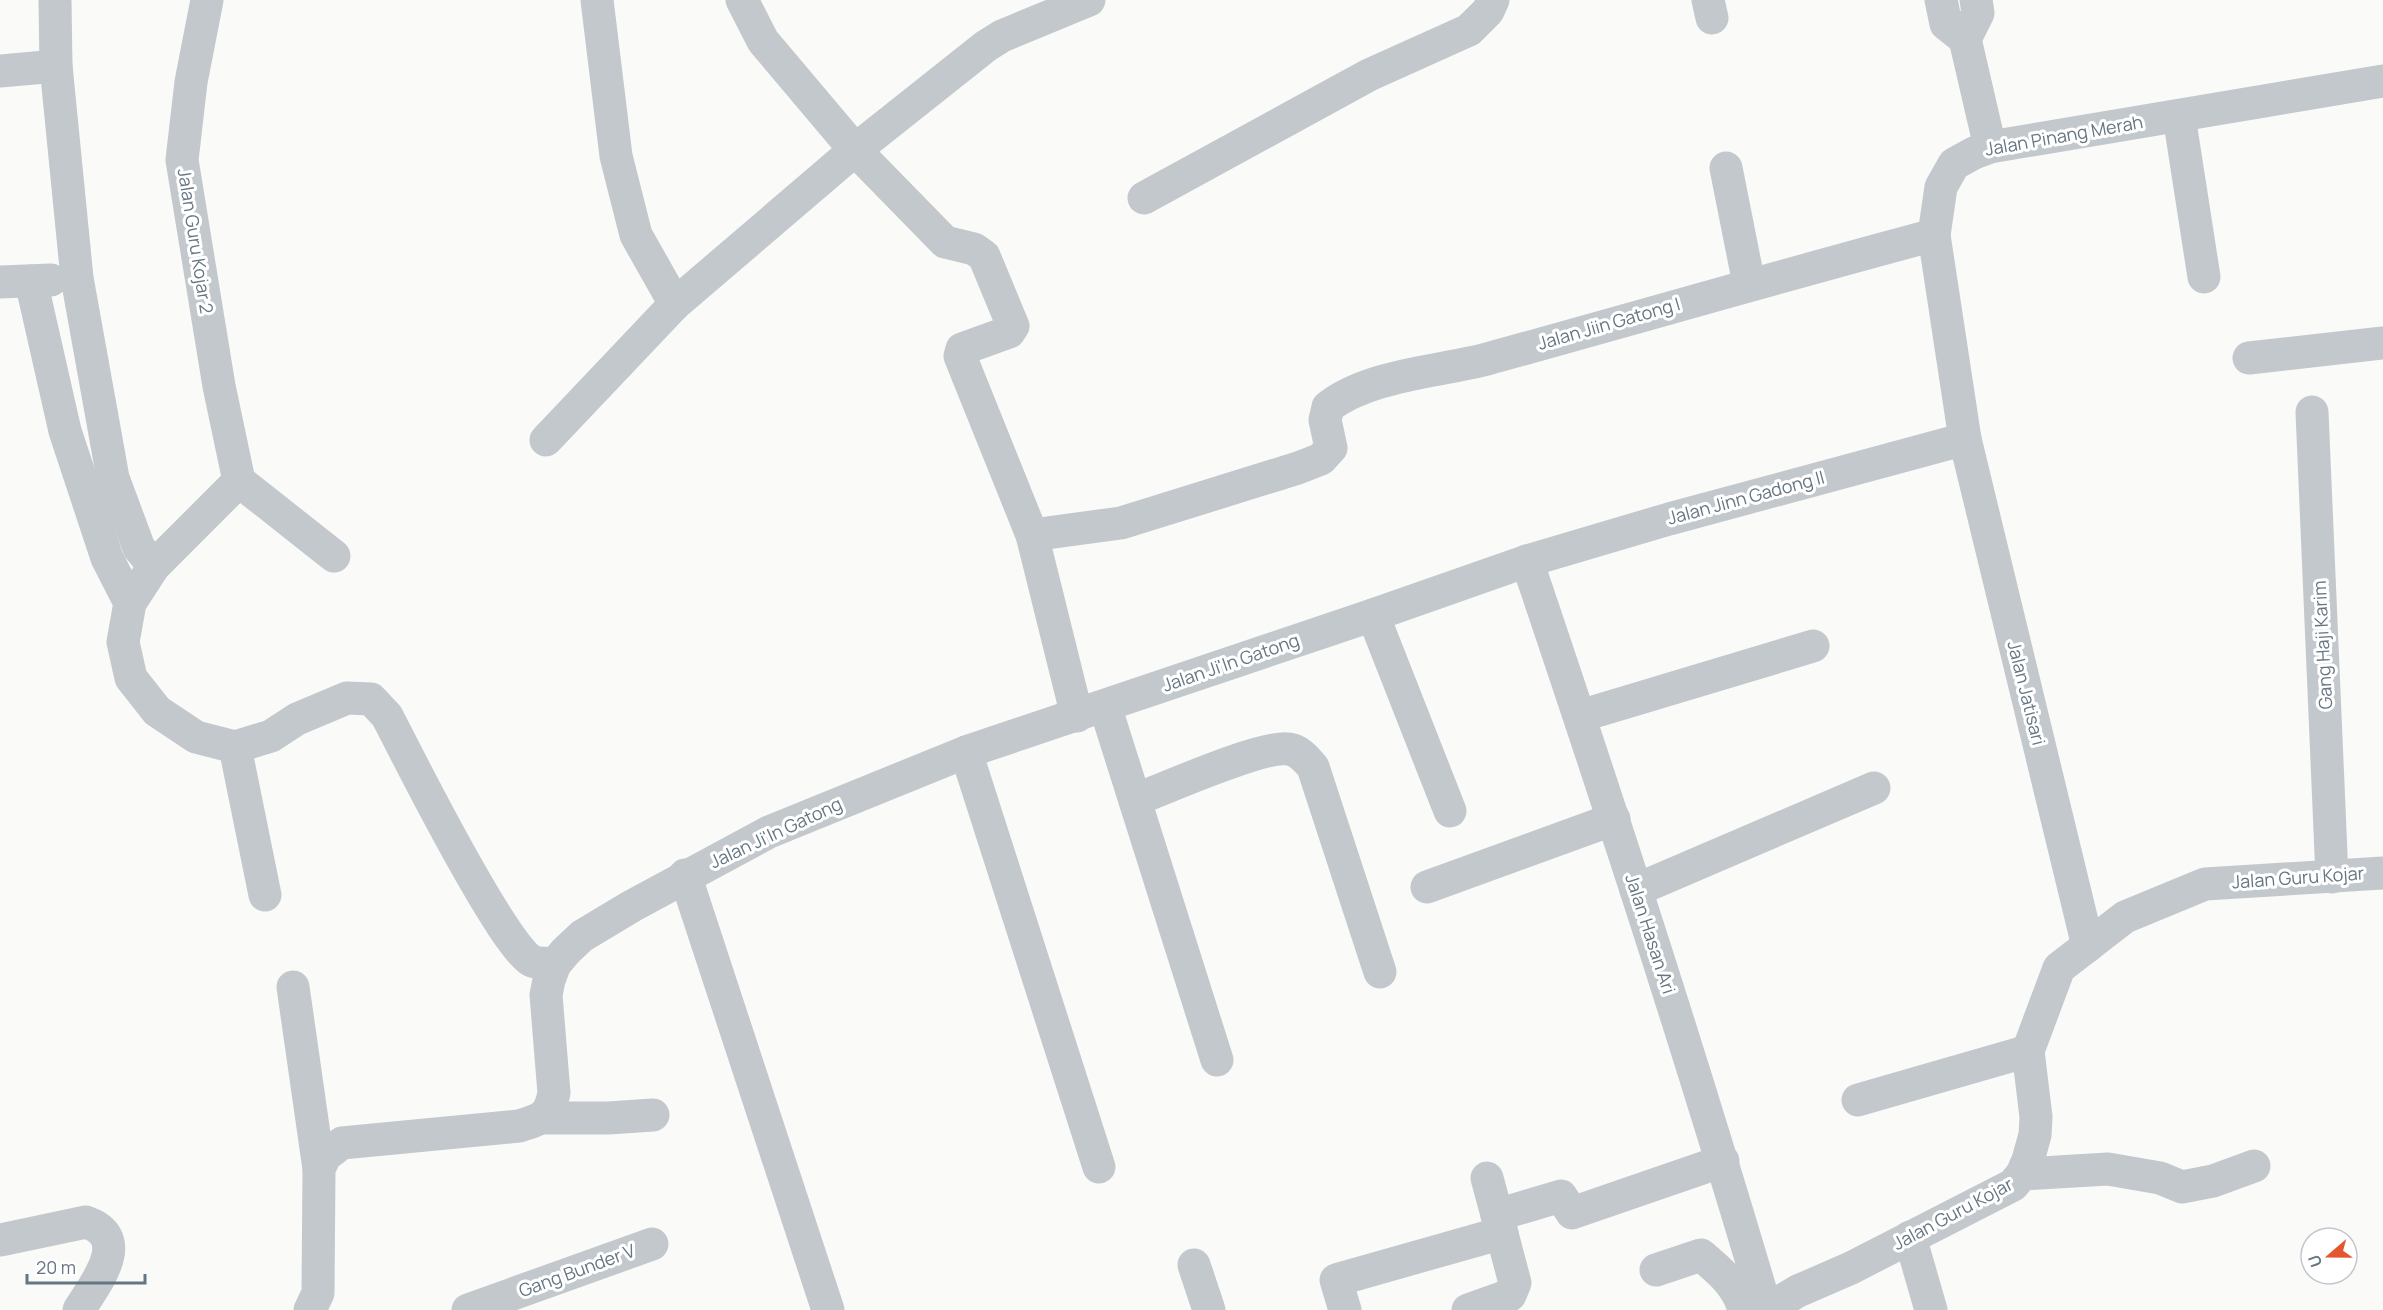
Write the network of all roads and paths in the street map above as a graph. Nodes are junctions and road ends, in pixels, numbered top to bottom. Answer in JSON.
{"nodes":[{"id":1,"x":55,"y":0,"type":"edge"},
{"id":2,"x":207,"y":0,"type":"edge"},
{"id":3,"x":597,"y":0,"type":"edge"},
{"id":4,"x":742,"y":0,"type":"edge"},
{"id":5,"x":1089,"y":0,"type":"edge"},
{"id":6,"x":1493,"y":0,"type":"edge"},
{"id":7,"x":1941,"y":0,"type":"edge"},
{"id":8,"x":1976,"y":0,"type":"edge"},
{"id":9,"x":1965,"y":39,"type":"junction"},
{"id":10,"x":56,"y":66,"type":"junction"},
{"id":11,"x":0,"y":71,"type":"edge"},
{"id":12,"x":2383,"y":81,"type":"edge"},
{"id":13,"x":2179,"y":116,"type":"junction"},
{"id":14,"x":1990,"y":147,"type":"junction"},
{"id":15,"x":855,"y":150,"type":"junction"},
{"id":16,"x":1726,"y":168,"type":"dead end"},
{"id":17,"x":1144,"y":198,"type":"dead end"},
{"id":18,"x":1934,"y":235,"type":"junction"},
{"id":19,"x":2204,"y":277,"type":"dead end"},
{"id":20,"x":77,"y":278,"type":"junction"},
{"id":21,"x":15,"y":281,"type":"edge"},
{"id":22,"x":1749,"y":284,"type":"junction"},
{"id":23,"x":675,"y":304,"type":"junction"},
{"id":24,"x":2383,"y":343,"type":"edge"},
{"id":25,"x":2249,"y":358,"type":"dead end"},
{"id":26,"x":2312,"y":412,"type":"dead end"},
{"id":27,"x":1965,"y":439,"type":"junction"},
{"id":28,"x":546,"y":440,"type":"dead end"},
{"id":29,"x":239,"y":481,"type":"junction"},
{"id":30,"x":1032,"y":535,"type":"junction"},
{"id":31,"x":334,"y":556,"type":"dead end"},
{"id":32,"x":1527,"y":561,"type":"junction"},
{"id":33,"x":154,"y":566,"type":"junction"},
{"id":34,"x":130,"y":603,"type":"junction"},
{"id":35,"x":1373,"y":615,"type":"junction"},
{"id":36,"x":1813,"y":646,"type":"dead end"},
{"id":37,"x":1091,"y":711,"type":"junction"},
{"id":38,"x":1580,"y":716,"type":"junction"},
{"id":39,"x":235,"y":747,"type":"junction"},
{"id":40,"x":966,"y":752,"type":"junction"},
{"id":41,"x":1874,"y":788,"type":"dead end"},
{"id":42,"x":1135,"y":800,"type":"junction"},
{"id":43,"x":1450,"y":812,"type":"dead end"},
{"id":44,"x":1614,"y":819,"type":"junction"},
{"id":45,"x":2383,"y":873,"type":"edge"},
{"id":46,"x":685,"y":875,"type":"junction"},
{"id":47,"x":2332,"y":877,"type":"junction"},
{"id":48,"x":1426,"y":887,"type":"dead end"},
{"id":49,"x":1636,"y":891,"type":"junction"},
{"id":50,"x":265,"y":896,"type":"dead end"},
{"id":51,"x":2088,"y":946,"type":"junction"},
{"id":52,"x":555,"y":964,"type":"junction"},
{"id":53,"x":1380,"y":972,"type":"dead end"},
{"id":54,"x":293,"y":987,"type":"dead end"},
{"id":55,"x":2028,"y":1052,"type":"junction"},
{"id":56,"x":1217,"y":1060,"type":"dead end"},
{"id":57,"x":1858,"y":1100,"type":"dead end"},
{"id":58,"x":653,"y":1115,"type":"dead end"},
{"id":59,"x":543,"y":1118,"type":"junction"},
{"id":60,"x":1723,"y":1161,"type":"junction"},
{"id":61,"x":2254,"y":1166,"type":"dead end"},
{"id":62,"x":1100,"y":1167,"type":"dead end"},
{"id":63,"x":319,"y":1169,"type":"junction"},
{"id":64,"x":2022,"y":1174,"type":"junction"},
{"id":65,"x":1486,"y":1178,"type":"dead end"},
{"id":66,"x":1499,"y":1224,"type":"junction"},
{"id":67,"x":1910,"y":1237,"type":"junction"},
{"id":68,"x":0,"y":1240,"type":"edge"},
{"id":69,"x":652,"y":1244,"type":"dead end"},
{"id":70,"x":1194,"y":1265,"type":"dead end"},
{"id":71,"x":1656,"y":1270,"type":"dead end"},
{"id":72,"x":79,"y":1310,"type":"edge"},
{"id":73,"x":310,"y":1310,"type":"edge"},
{"id":74,"x":468,"y":1310,"type":"edge"},
{"id":75,"x":828,"y":1310,"type":"edge"},
{"id":76,"x":1209,"y":1310,"type":"edge"},
{"id":77,"x":1345,"y":1310,"type":"edge"},
{"id":78,"x":1468,"y":1310,"type":"edge"},
{"id":79,"x":1759,"y":1310,"type":"edge"},
{"id":80,"x":1931,"y":1310,"type":"edge"}],
"edges":[{"from":1,"to":10,"type":"street"},
{"from":2,"to":29,"type":"street","name":"Jalan Guru Kojar 2"},
{"from":3,"to":23,"type":"street"},
{"from":4,"to":15,"type":"street"},
{"from":5,"to":15,"type":"street"},
{"from":6,"to":17,"type":"street"},
{"from":7,"to":9,"type":"street"},
{"from":8,"to":9,"type":"street"},
{"from":9,"to":14,"type":"street"},
{"from":10,"to":11,"type":"street"},
{"from":10,"to":20,"type":"street"},
{"from":12,"to":13,"type":"street","name":"Jalan Pinang Merah"},
{"from":13,"to":14,"type":"street","name":"Jalan Pinang Merah"},
{"from":13,"to":19,"type":"street"},
{"from":14,"to":18,"type":"street","name":"Jalan Pinang Merah"},
{"from":15,"to":23,"type":"street"},
{"from":15,"to":30,"type":"street"},
{"from":16,"to":22,"type":"street"},
{"from":18,"to":22,"type":"street","name":"Jalan Jiin Gatong I"},
{"from":18,"to":27,"type":"street","name":"Jalan Pinang Merah"},
{"from":20,"to":21,"type":"street"},
{"from":20,"to":33,"type":"street"},
{"from":21,"to":34,"type":"street"},
{"from":22,"to":30,"type":"street","name":"Jalan Jiin Gatong I"},
{"from":23,"to":28,"type":"street"},
{"from":24,"to":25,"type":"street"},
{"from":26,"to":47,"type":"street","name":"Gang Haji Karim"},
{"from":27,"to":32,"type":"street","name":"Jalan Jinn Gadong II"},
{"from":27,"to":51,"type":"street","name":"Jalan Jatisari"},
{"from":29,"to":31,"type":"street"},
{"from":29,"to":33,"type":"street"},
{"from":30,"to":37,"type":"street"},
{"from":32,"to":35,"type":"street","name":"Jalan Ji'ln Gatong"},
{"from":32,"to":38,"type":"street","name":"Jalan Hasan Ari"},
{"from":33,"to":34,"type":"street"},
{"from":34,"to":39,"type":"street"},
{"from":35,"to":37,"type":"street","name":"Jalan Ji'ln Gatong"},
{"from":35,"to":43,"type":"street"},
{"from":36,"to":38,"type":"street"},
{"from":37,"to":40,"type":"street","name":"Jalan Ji'ln Gatong"},
{"from":37,"to":42,"type":"street"},
{"from":38,"to":44,"type":"street","name":"Jalan Hasan Ari"},
{"from":39,"to":50,"type":"street"},
{"from":39,"to":52,"type":"street"},
{"from":40,"to":46,"type":"street","name":"Jalan Ji'ln Gatong"},
{"from":40,"to":62,"type":"street"},
{"from":41,"to":49,"type":"street"},
{"from":42,"to":53,"type":"street"},
{"from":42,"to":56,"type":"street"},
{"from":44,"to":48,"type":"street"},
{"from":44,"to":49,"type":"street","name":"Jalan Hasan Ari"},
{"from":45,"to":47,"type":"street","name":"Jalan Guru Kojar"},
{"from":46,"to":52,"type":"street","name":"Jalan Ji'ln Gatong"},
{"from":46,"to":75,"type":"street"},
{"from":47,"to":51,"type":"street","name":"Jalan Guru Kojar"},
{"from":49,"to":60,"type":"street","name":"Jalan Hasan Ari"},
{"from":51,"to":55,"type":"street","name":"Jalan Guru Kojar"},
{"from":52,"to":59,"type":"street","name":"Jalan Ji'ln Gatong"},
{"from":54,"to":63,"type":"street"},
{"from":55,"to":57,"type":"street"},
{"from":55,"to":64,"type":"street","name":"Jalan Guru Kojar"},
{"from":58,"to":59,"type":"street"},
{"from":59,"to":63,"type":"street"},
{"from":60,"to":66,"type":"street"},
{"from":60,"to":79,"type":"street","name":"Jalan Hasan Ari"},
{"from":61,"to":64,"type":"street"},
{"from":63,"to":73,"type":"street"},
{"from":64,"to":67,"type":"street","name":"Jalan Guru Kojar"},
{"from":65,"to":66,"type":"street"},
{"from":66,"to":77,"type":"street"},
{"from":66,"to":78,"type":"street"},
{"from":67,"to":79,"type":"street","name":"Jalan Guru Kojar"},
{"from":67,"to":80,"type":"street"},
{"from":68,"to":72,"type":"street"},
{"from":69,"to":74,"type":"street","name":"Gang Bunder V"},
{"from":70,"to":76,"type":"street"},
{"from":71,"to":79,"type":"street"}]}
